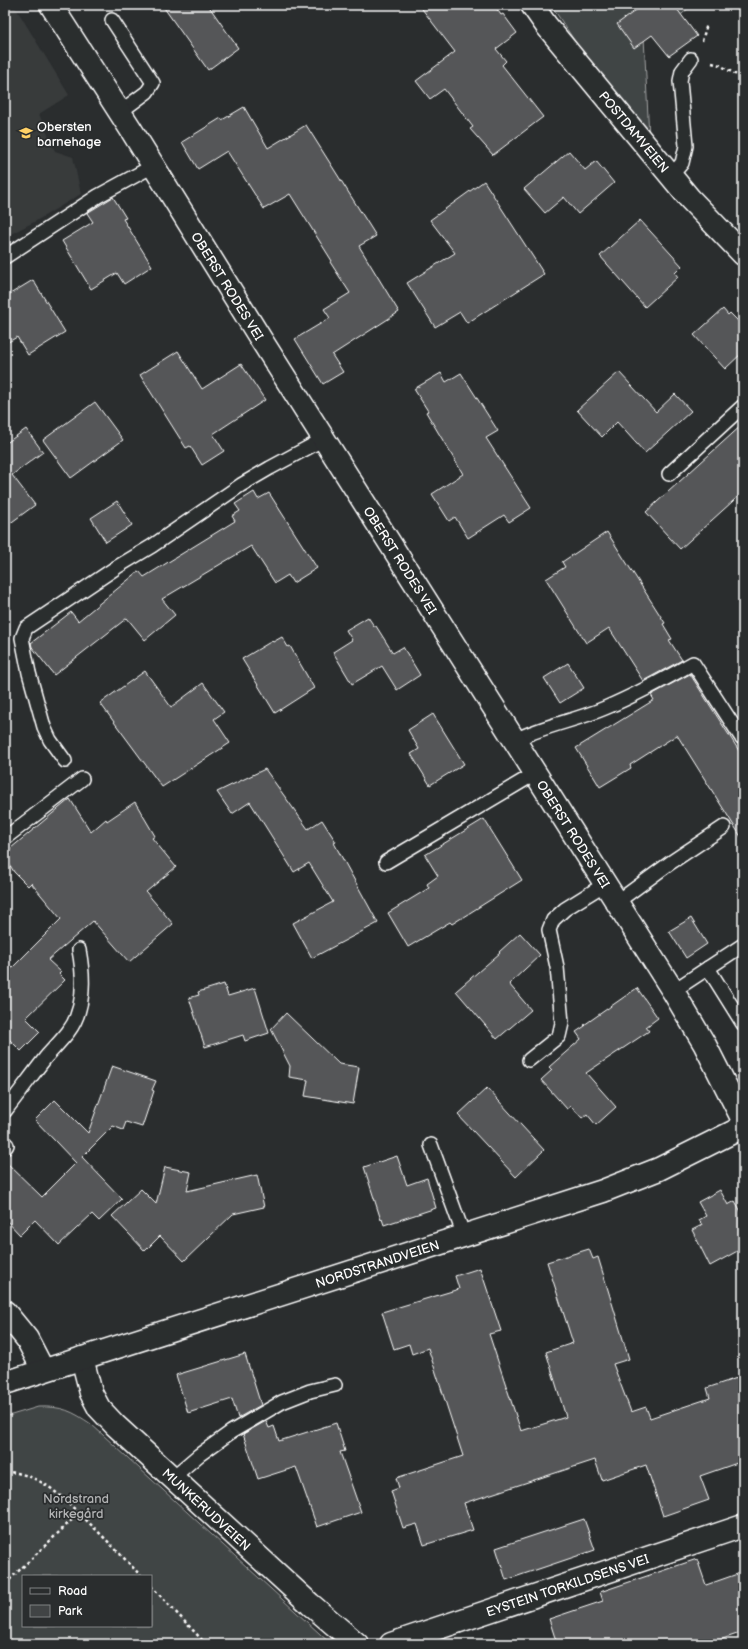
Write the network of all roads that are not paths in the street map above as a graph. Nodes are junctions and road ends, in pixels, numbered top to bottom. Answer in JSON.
{"nodes":[{"id":1,"x":51,"y":5,"type":"edge"},
{"id":2,"x":532,"y":5,"type":"edge"},
{"id":3,"x":112,"y":20,"type":"dead end"},
{"id":4,"x":691,"y":59,"type":"road end"},
{"id":5,"x":120,"y":112,"type":"junction"},
{"id":6,"x":153,"y":166,"type":"junction"},
{"id":7,"x":671,"y":176,"type":"junction"},
{"id":8,"x":743,"y":254,"type":"edge"},
{"id":9,"x":5,"y":257,"type":"edge"},
{"id":10,"x":743,"y":406,"type":"edge"},
{"id":11,"x":324,"y":439,"type":"junction"},
{"id":12,"x":668,"y":474,"type":"dead end"},
{"id":13,"x":741,"y":737,"type":"dead end"},
{"id":14,"x":516,"y":740,"type":"junction"},
{"id":15,"x":65,"y":761,"type":"dead end"},
{"id":16,"x":536,"y":773,"type":"junction"},
{"id":17,"x":82,"y":779,"type":"dead end"},
{"id":18,"x":724,"y":827,"type":"dead end"},
{"id":19,"x":5,"y":838,"type":"edge"},
{"id":20,"x":386,"y":862,"type":"dead end"},
{"id":21,"x":605,"y":884,"type":"junction"},
{"id":22,"x":617,"y":902,"type":"junction"},
{"id":23,"x":743,"y":945,"type":"edge"},
{"id":24,"x":79,"y":950,"type":"dead end"},
{"id":25,"x":708,"y":968,"type":"junction"},
{"id":26,"x":673,"y":991,"type":"junction"},
{"id":27,"x":743,"y":1024,"type":"edge"},
{"id":28,"x":529,"y":1060,"type":"dead end"},
{"id":29,"x":5,"y":1111,"type":"edge"},
{"id":30,"x":743,"y":1120,"type":"edge"},
{"id":31,"x":743,"y":1127,"type":"edge"},
{"id":32,"x":431,"y":1145,"type":"dead end"},
{"id":33,"x":464,"y":1236,"type":"junction"},
{"id":34,"x":5,"y":1312,"type":"edge"},
{"id":35,"x":82,"y":1358,"type":"junction"},
{"id":36,"x":43,"y":1370,"type":"junction"},
{"id":37,"x":5,"y":1383,"type":"edge"},
{"id":38,"x":335,"y":1385,"type":"dead end"},
{"id":39,"x":172,"y":1478,"type":"junction"},
{"id":40,"x":743,"y":1526,"type":"edge"},
{"id":41,"x":357,"y":1644,"type":"edge"},
{"id":42,"x":391,"y":1644,"type":"edge"}],
"edges":[{"from":1,"to":5,"type":"street","name":"OBERST RODES VEI"},
{"from":2,"to":7,"type":"street","name":"POSTDAMVEIEN"},
{"from":3,"to":5,"type":"lane"},
{"from":4,"to":7,"type":"lane"},
{"from":5,"to":6,"type":"street","name":"OBERST RODES VEI"},
{"from":6,"to":9,"type":"lane"},
{"from":6,"to":11,"type":"street","name":"OBERST RODES VEI"},
{"from":7,"to":8,"type":"street","name":"POSTDAMVEIEN"},
{"from":10,"to":12,"type":"lane"},
{"from":11,"to":14,"type":"street","name":"OBERST RODES VEI"},
{"from":11,"to":15,"type":"lane"},
{"from":13,"to":14,"type":"lane"},
{"from":14,"to":16,"type":"street","name":"OBERST RODES VEI"},
{"from":16,"to":20,"type":"lane"},
{"from":16,"to":21,"type":"street","name":"OBERST RODES VEI"},
{"from":17,"to":19,"type":"lane"},
{"from":18,"to":22,"type":"lane"},
{"from":21,"to":22,"type":"street","name":"OBERST RODES VEI"},
{"from":21,"to":28,"type":"lane"},
{"from":22,"to":26,"type":"street","name":"OBERST RODES VEI"},
{"from":23,"to":25,"type":"lane"},
{"from":24,"to":29,"type":"lane"},
{"from":25,"to":26,"type":"lane"},
{"from":25,"to":27,"type":"lane"},
{"from":26,"to":30,"type":"street","name":"OBERST RODES VEI"},
{"from":31,"to":33,"type":"street","name":"NORDSTRANDVEIEN"},
{"from":32,"to":33,"type":"lane"},
{"from":33,"to":35,"type":"street","name":"NORDSTRANDVEIEN"},
{"from":34,"to":36,"type":"street"},
{"from":35,"to":36,"type":"street","name":"NORDSTRANDVEIEN"},
{"from":35,"to":39,"type":"street","name":"MUNKERUDVEIEN"},
{"from":36,"to":37,"type":"street","name":"NORDSTRANDVEIEN"},
{"from":38,"to":39,"type":"lane"},
{"from":39,"to":41,"type":"street","name":"MUNKERUDVEIEN"},
{"from":40,"to":42,"type":"street","name":"EYSTEIN TORKILDSENS VEI"}]}
